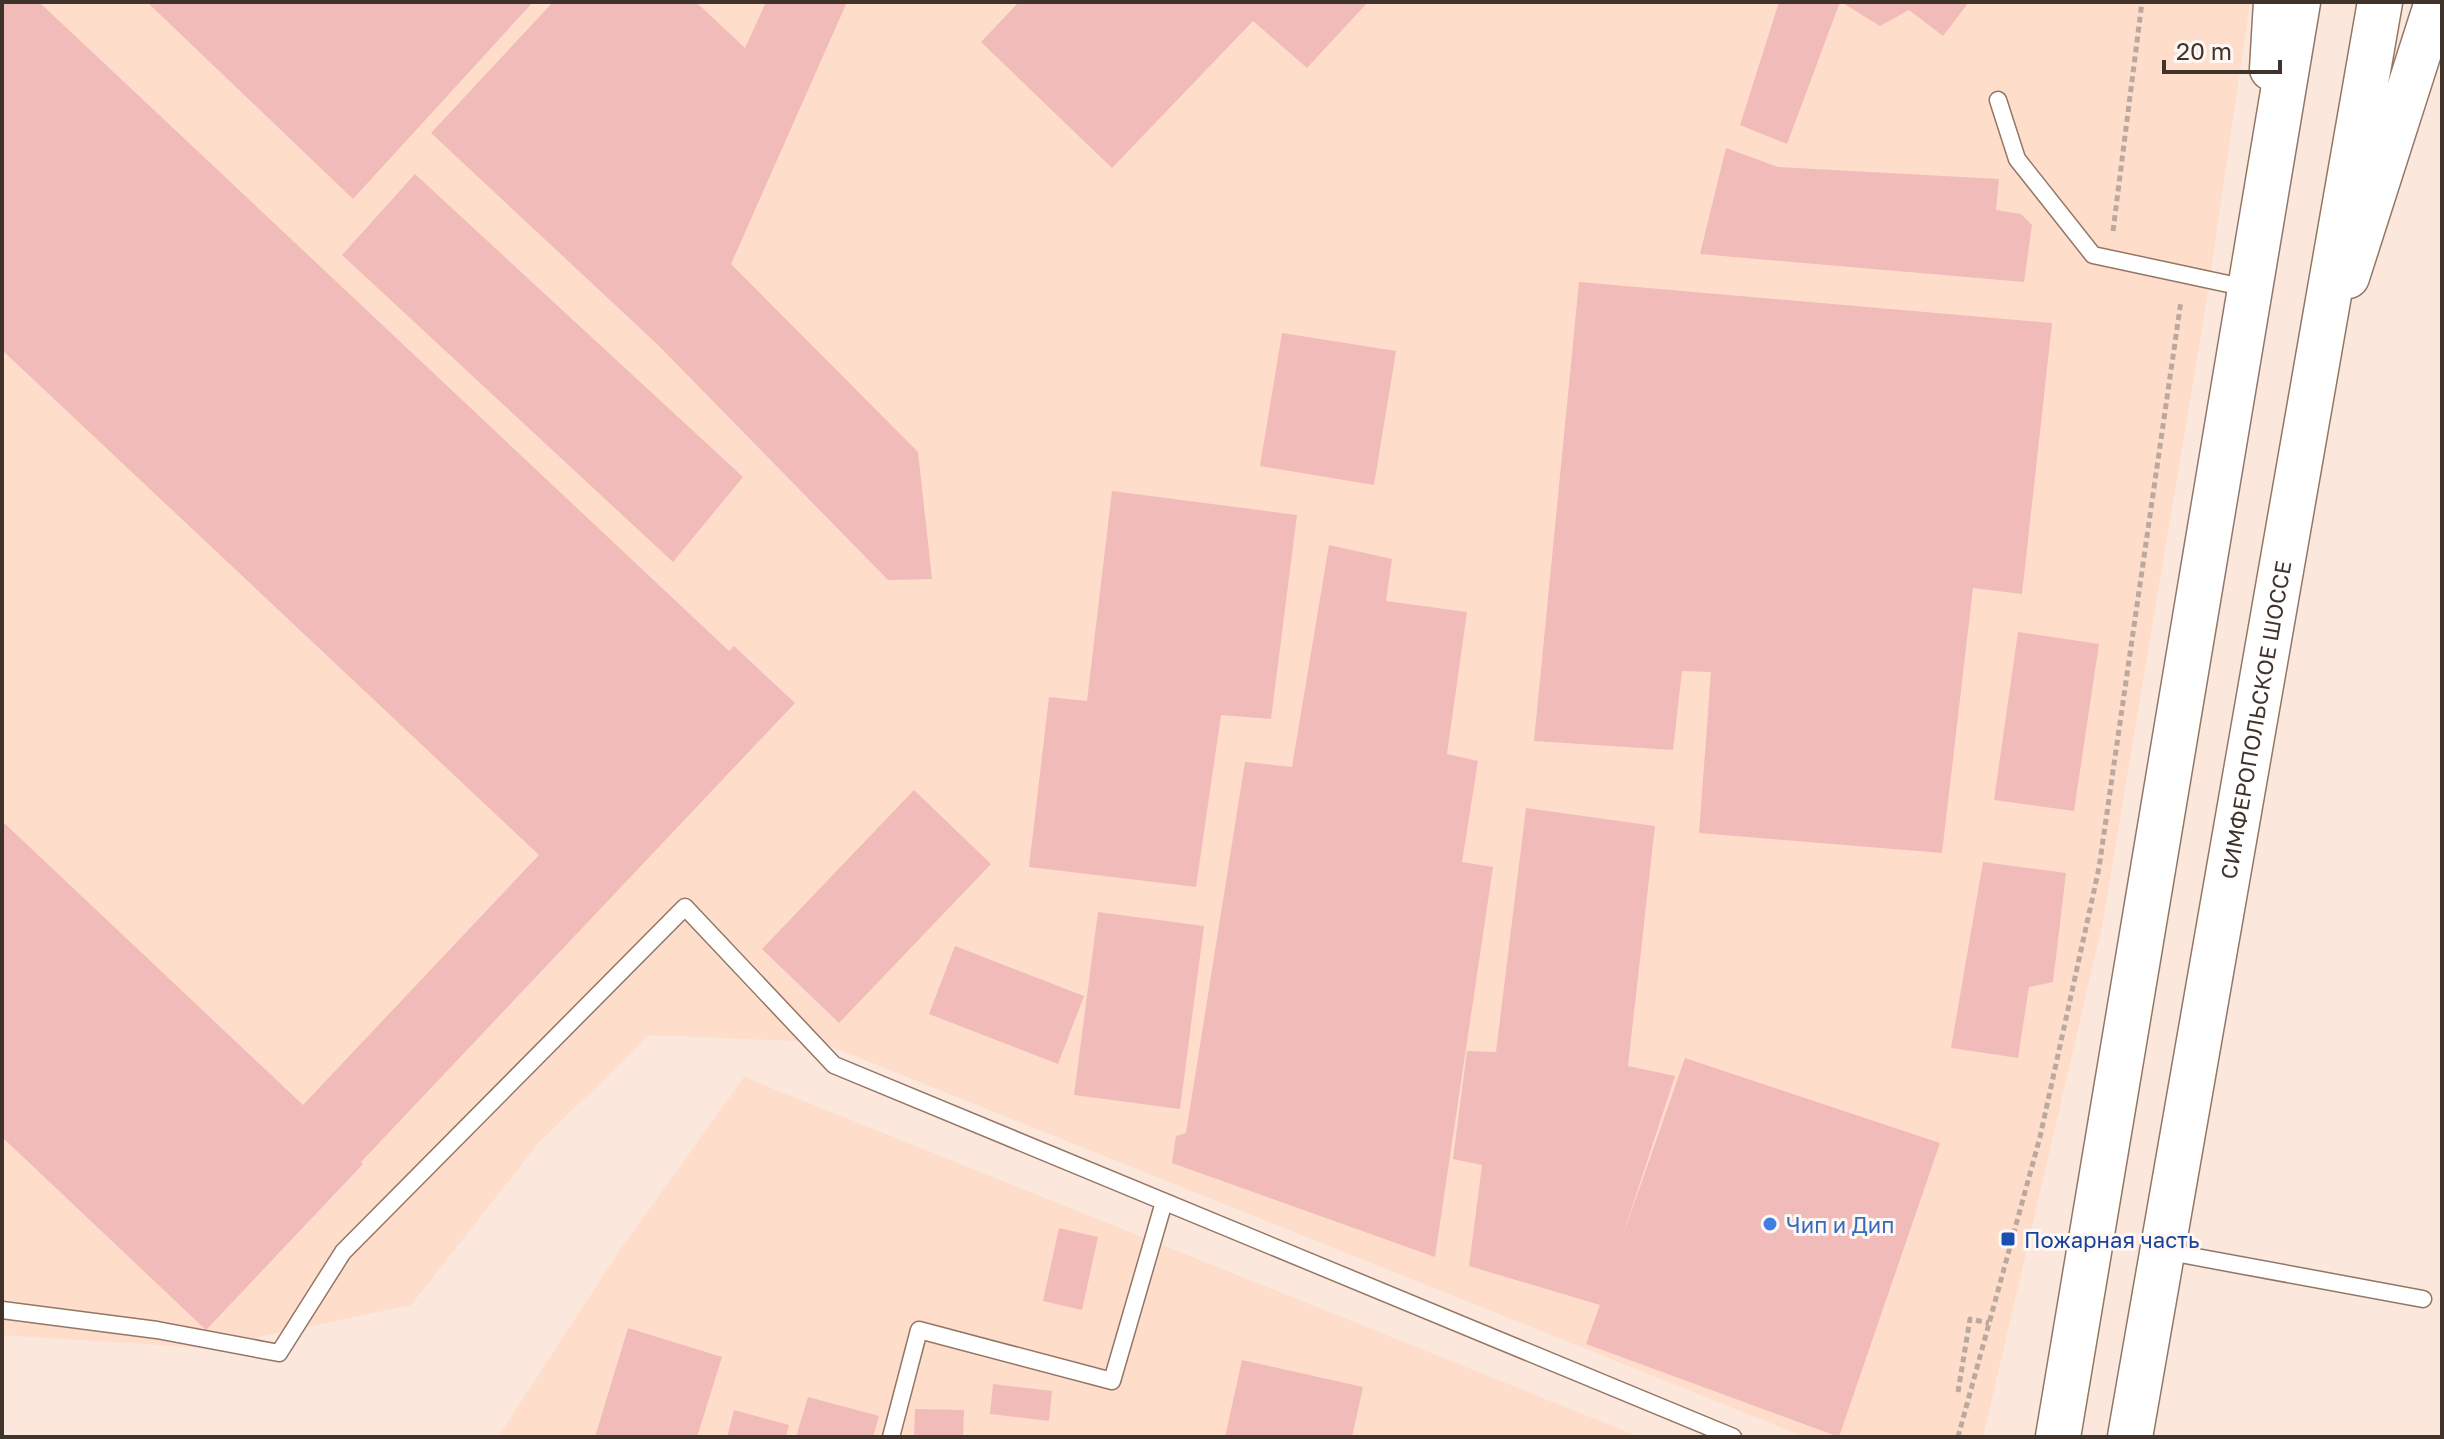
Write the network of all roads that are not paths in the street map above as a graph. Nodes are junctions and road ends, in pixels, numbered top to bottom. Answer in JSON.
{"nodes":[{"id":1,"x":2275,"y":2,"type":"edge"},
{"id":2,"x":2298,"y":2,"type":"edge"},
{"id":3,"x":2380,"y":2,"type":"edge"},
{"id":4,"x":2436,"y":2,"type":"edge"},
{"id":5,"x":1998,"y":100,"type":"dead end"},
{"id":6,"x":2268,"y":173,"type":"junction"},
{"id":7,"x":2249,"y":289,"type":"junction"},
{"id":8,"x":2311,"y":405,"type":"junction"},
{"id":9,"x":1164,"y":1202,"type":"junction"},
{"id":10,"x":2163,"y":1251,"type":"junction"},
{"id":11,"x":2423,"y":1299,"type":"dead end"},
{"id":12,"x":2,"y":1310,"type":"edge"},
{"id":13,"x":891,"y":1437,"type":"edge"},
{"id":14,"x":1733,"y":1437,"type":"edge"},
{"id":15,"x":2058,"y":1437,"type":"edge"},
{"id":16,"x":2130,"y":1437,"type":"edge"}],
"edges":[{"from":1,"to":6,"type":"main road"},
{"from":2,"to":6,"type":"main road"},
{"from":3,"to":8,"type":"main road","name":"СИМФЕРОПОЛЬСКОЕ ШОССЕ"},
{"from":4,"to":8,"type":"main road"},
{"from":5,"to":7,"type":"lane"},
{"from":6,"to":7,"type":"main road"},
{"from":7,"to":15,"type":"main road"},
{"from":8,"to":10,"type":"main road","name":"СИМФЕРОПОЛЬСКОЕ ШОССЕ"},
{"from":9,"to":12,"type":"lane"},
{"from":9,"to":13,"type":"lane"},
{"from":9,"to":14,"type":"lane"},
{"from":10,"to":11,"type":"lane"},
{"from":10,"to":16,"type":"main road","name":"СИМФЕРОПОЛЬСКОЕ ШОССЕ"}]}
